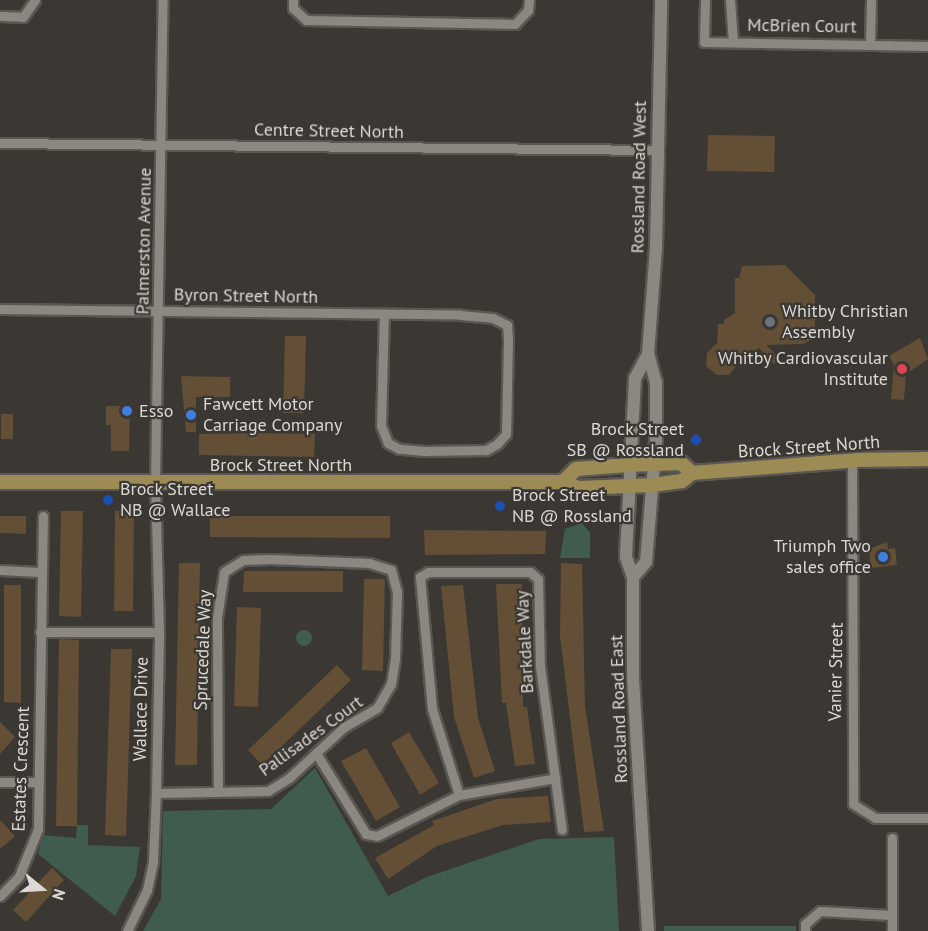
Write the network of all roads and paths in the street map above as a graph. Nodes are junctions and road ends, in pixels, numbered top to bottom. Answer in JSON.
{"nodes":[{"id":1,"x":35,"y":0,"type":"edge"},
{"id":2,"x":163,"y":0,"type":"edge"},
{"id":3,"x":293,"y":0,"type":"edge"},
{"id":4,"x":529,"y":0,"type":"edge"},
{"id":5,"x":661,"y":0,"type":"edge"},
{"id":6,"x":705,"y":0,"type":"edge"},
{"id":7,"x":730,"y":0,"type":"edge"},
{"id":8,"x":871,"y":0,"type":"edge"},
{"id":9,"x":0,"y":16,"type":"edge"},
{"id":10,"x":733,"y":42,"type":"junction"},
{"id":11,"x":870,"y":44,"type":"junction"},
{"id":12,"x":928,"y":46,"type":"edge"},
{"id":13,"x":0,"y":143,"type":"edge"},
{"id":14,"x":161,"y":146,"type":"junction"},
{"id":15,"x":658,"y":150,"type":"junction"},
{"id":16,"x":0,"y":309,"type":"edge"},
{"id":17,"x":160,"y":311,"type":"junction"},
{"id":18,"x":384,"y":315,"type":"junction"},
{"id":19,"x":648,"y":354,"type":"junction"},
{"id":20,"x":928,"y":459,"type":"edge"},
{"id":21,"x":852,"y":460,"type":"junction"},
{"id":22,"x":629,"y":465,"type":"junction"},
{"id":23,"x":655,"y":465,"type":"junction"},
{"id":24,"x":692,"y":473,"type":"junction"},
{"id":25,"x":0,"y":482,"type":"edge"},
{"id":26,"x":563,"y":482,"type":"junction"},
{"id":27,"x":155,"y":483,"type":"junction"},
{"id":28,"x":653,"y":485,"type":"junction"},
{"id":29,"x":628,"y":486,"type":"junction"},
{"id":30,"x":43,"y":516,"type":"dead end"},
{"id":31,"x":0,"y":570,"type":"edge"},
{"id":32,"x":40,"y":572,"type":"junction"},
{"id":33,"x":633,"y":577,"type":"junction"},
{"id":34,"x":40,"y":632,"type":"junction"},
{"id":35,"x":159,"y":632,"type":"junction"},
{"id":36,"x":377,"y":708,"type":"joint"},
{"id":37,"x":316,"y":753,"type":"junction"},
{"id":38,"x":556,"y":778,"type":"junction"},
{"id":39,"x":0,"y":782,"type":"edge"},
{"id":40,"x":39,"y":782,"type":"junction"},
{"id":41,"x":218,"y":791,"type":"junction"},
{"id":42,"x":156,"y":793,"type":"junction"},
{"id":43,"x":459,"y":795,"type":"junction"},
{"id":44,"x":928,"y":818,"type":"edge"},
{"id":45,"x":562,"y":830,"type":"dead end"},
{"id":46,"x":892,"y":838,"type":"dead end"},
{"id":47,"x":0,"y":896,"type":"edge"},
{"id":48,"x":891,"y":915,"type":"junction"},
{"id":49,"x":127,"y":931,"type":"edge"},
{"id":50,"x":648,"y":931,"type":"edge"},
{"id":51,"x":805,"y":931,"type":"edge"},
{"id":52,"x":892,"y":931,"type":"edge"}],
"edges":[{"from":1,"to":9,"type":"street"},
{"from":2,"to":14,"type":"street","name":"Palmerston Avenue"},
{"from":3,"to":4,"type":"street"},
{"from":5,"to":15,"type":"main road","name":"Rossland Road West"},
{"from":6,"to":10,"type":"street","name":"McBrien Court"},
{"from":7,"to":10,"type":"street","name":"McBrien Court"},
{"from":8,"to":11,"type":"street"},
{"from":10,"to":11,"type":"street","name":"McBrien Court"},
{"from":11,"to":12,"type":"street","name":"McBrien Court"},
{"from":13,"to":14,"type":"street","name":"Centre Street North"},
{"from":14,"to":15,"type":"street","name":"Centre Street North"},
{"from":14,"to":17,"type":"street","name":"Palmerston Avenue"},
{"from":15,"to":19,"type":"main road","name":"Rossland Road West"},
{"from":16,"to":17,"type":"street","name":"Byron Street North"},
{"from":17,"to":18,"type":"street","name":"Byron Street North"},
{"from":17,"to":27,"type":"street","name":"Palmerston Avenue"},
{"from":18,"to":18,"type":"street","name":"Byron Street North"},
{"from":19,"to":22,"type":"main road","name":"Rossland Road West"},
{"from":19,"to":23,"type":"main road","name":"Rossland Road West"},
{"from":20,"to":21,"type":"main road","name":"Brock Street North"},
{"from":21,"to":24,"type":"main road","name":"Brock Street North"},
{"from":21,"to":44,"type":"street","name":"Vanier Street"},
{"from":22,"to":23,"type":"main road","name":"Brock Street North"},
{"from":22,"to":26,"type":"main road","name":"Brock Street North"},
{"from":22,"to":29,"type":"main road","name":"Rossland Road West"},
{"from":23,"to":24,"type":"main road","name":"Brock Street North"},
{"from":23,"to":28,"type":"main road","name":"Rossland Road West"},
{"from":24,"to":28,"type":"main road","name":"Brock Street North"},
{"from":25,"to":27,"type":"main road","name":"Brock Street North"},
{"from":26,"to":27,"type":"main road","name":"Brock Street North"},
{"from":26,"to":29,"type":"main road","name":"Brock Street North"},
{"from":27,"to":35,"type":"street","name":"Wallace Drive"},
{"from":28,"to":29,"type":"main road","name":"Brock Street North"},
{"from":28,"to":33,"type":"main road"},
{"from":29,"to":33,"type":"main road","name":"Rossland Road East"},
{"from":30,"to":32,"type":"street","name":"Estates Crescent"},
{"from":31,"to":32,"type":"street"},
{"from":32,"to":34,"type":"street","name":"Estates Crescent"},
{"from":33,"to":50,"type":"main road","name":"Rossland Road East"},
{"from":34,"to":35,"type":"street"},
{"from":34,"to":40,"type":"street","name":"Estates Crescent"},
{"from":35,"to":42,"type":"street","name":"Wallace Drive"},
{"from":36,"to":37,"type":"street","name":"Pallisades Court"},
{"from":36,"to":41,"type":"street","name":"Sprucedale Way"},
{"from":37,"to":41,"type":"street","name":"Pallisades Court"},
{"from":37,"to":43,"type":"street"},
{"from":38,"to":43,"type":"street"},
{"from":38,"to":43,"type":"street","name":"Barkdale Way"},
{"from":38,"to":45,"type":"street","name":"Barkdale Way"},
{"from":39,"to":40,"type":"street"},
{"from":40,"to":47,"type":"street","name":"Estates Crescent"},
{"from":41,"to":42,"type":"street","name":"Pallisades Court"},
{"from":42,"to":49,"type":"street","name":"Wallace Drive"},
{"from":46,"to":48,"type":"street"},
{"from":48,"to":51,"type":"street"},
{"from":48,"to":52,"type":"street"}]}
